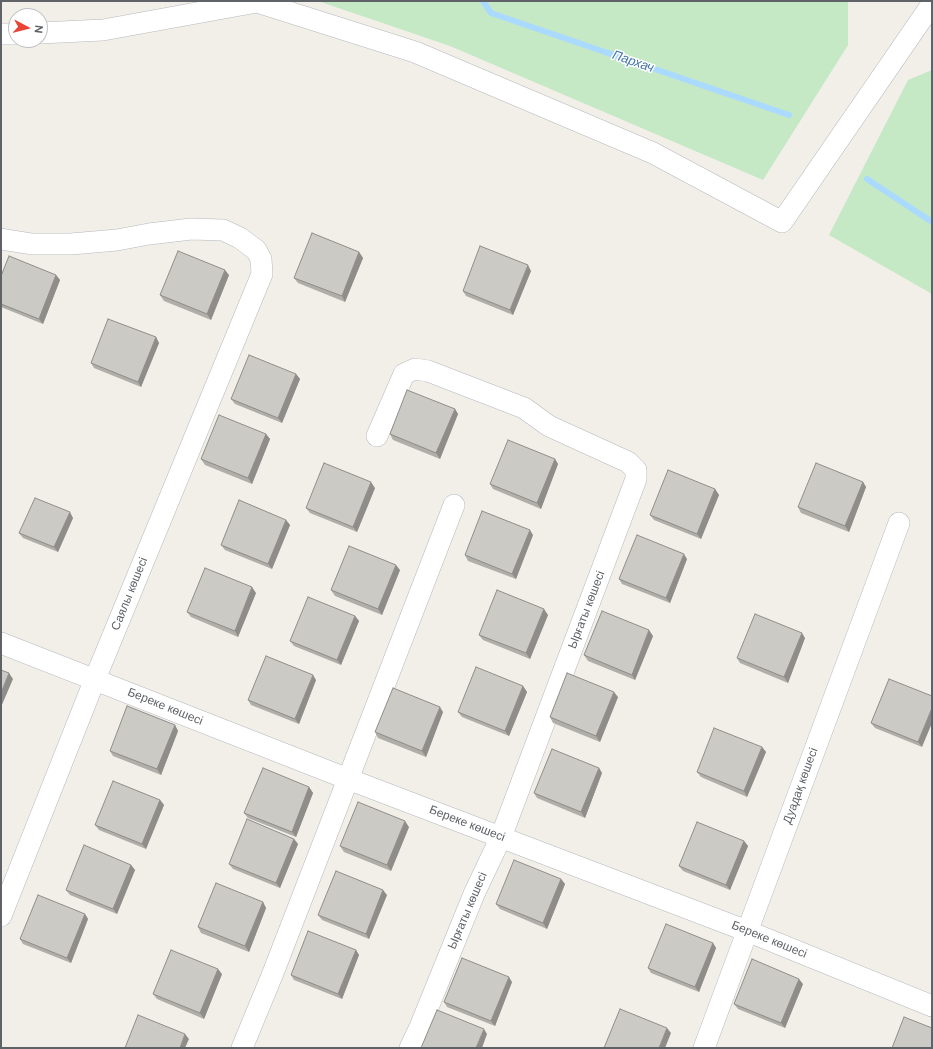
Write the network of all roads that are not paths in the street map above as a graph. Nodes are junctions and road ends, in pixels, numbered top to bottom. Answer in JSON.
{"nodes":[{"id":1,"x":932,"y":4,"type":"edge"},
{"id":2,"x":48,"y":33,"type":"edge"},
{"id":3,"x":1,"y":239,"type":"edge"},
{"id":4,"x":377,"y":436,"type":"dead end"},
{"id":5,"x":454,"y":505,"type":"dead end"},
{"id":6,"x":899,"y":523,"type":"dead end"},
{"id":7,"x":1,"y":643,"type":"edge"},
{"id":8,"x":95,"y":679,"type":"junction"},
{"id":9,"x":348,"y":779,"type":"junction"},
{"id":10,"x":501,"y":837,"type":"junction"},
{"id":11,"x":1,"y":916,"type":"edge"},
{"id":12,"x":747,"y":931,"type":"junction"},
{"id":13,"x":932,"y":1006,"type":"edge"},
{"id":14,"x":242,"y":1048,"type":"edge"},
{"id":15,"x":410,"y":1048,"type":"edge"},
{"id":16,"x":704,"y":1048,"type":"edge"}],
"edges":[{"from":1,"to":2,"type":"street"},
{"from":3,"to":8,"type":"street","name":"Саялы көшесі"},
{"from":4,"to":10,"type":"street","name":"Ырғаты көшесі"},
{"from":5,"to":9,"type":"street"},
{"from":6,"to":12,"type":"street","name":"Дуадақ көшесі"},
{"from":7,"to":8,"type":"street","name":"Береке көшесі"},
{"from":8,"to":9,"type":"street","name":"Береке көшесі"},
{"from":8,"to":11,"type":"street","name":"Саялы көшесі"},
{"from":9,"to":10,"type":"street","name":"Береке көшесі"},
{"from":9,"to":14,"type":"street"},
{"from":10,"to":12,"type":"street","name":"Береке көшесі"},
{"from":10,"to":15,"type":"street","name":"Ырғаты көшесі"},
{"from":12,"to":13,"type":"street","name":"Береке көшесі"},
{"from":12,"to":16,"type":"street","name":"Дуадақ көшесі"}]}
